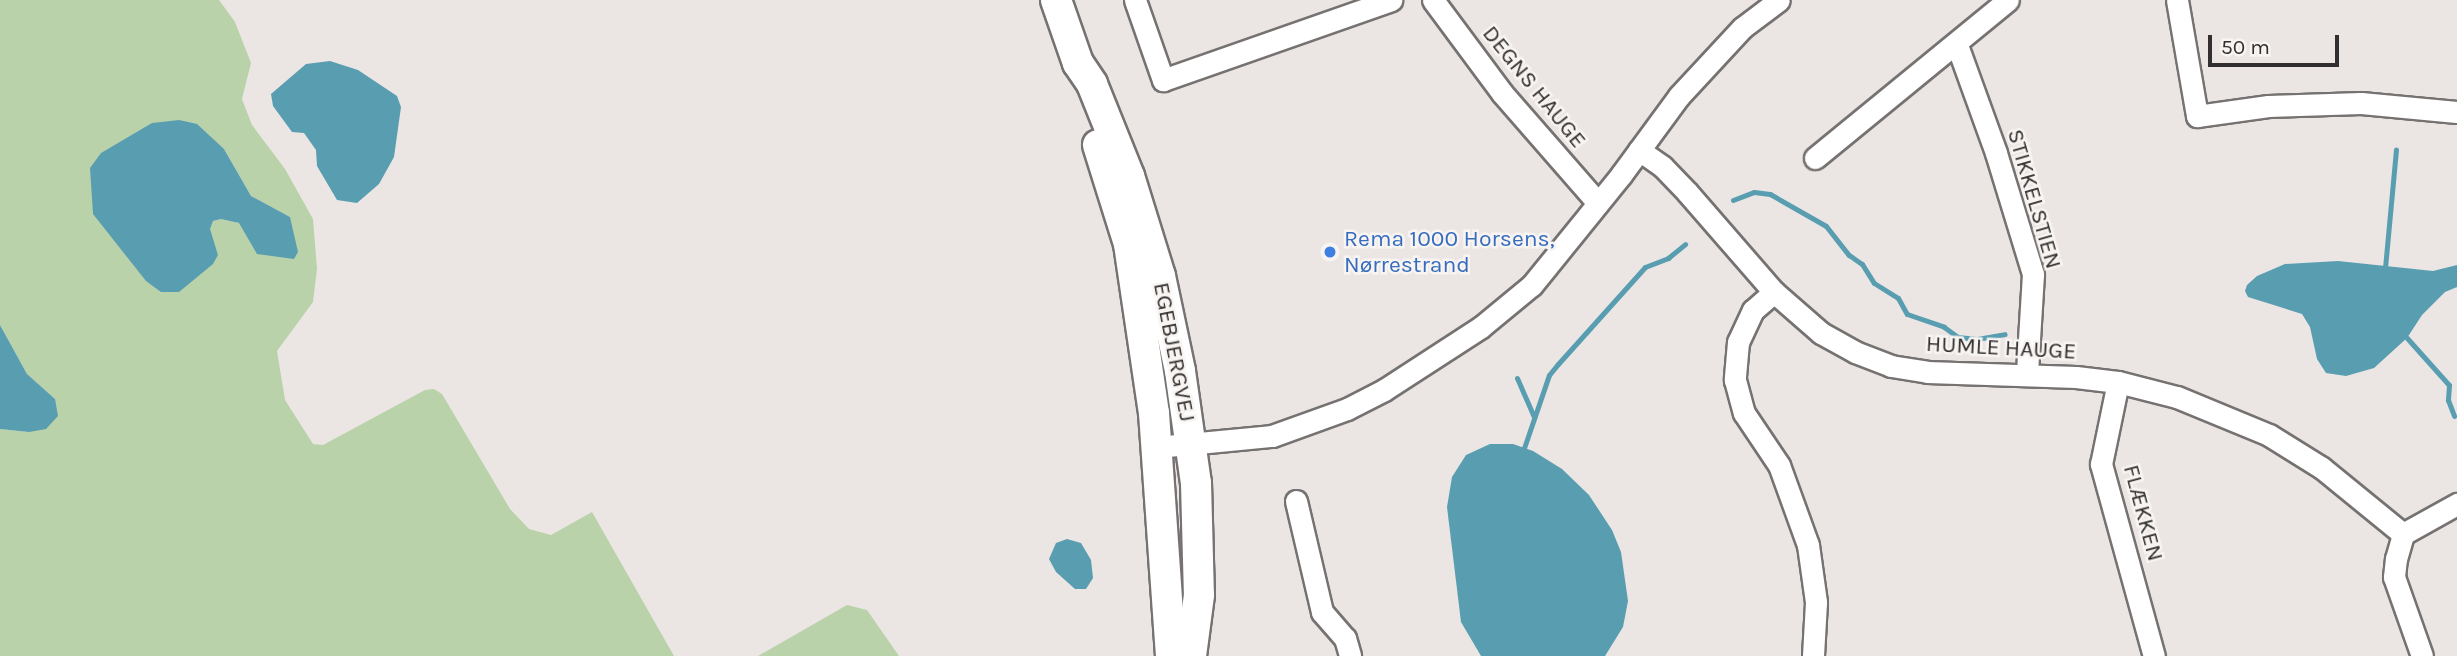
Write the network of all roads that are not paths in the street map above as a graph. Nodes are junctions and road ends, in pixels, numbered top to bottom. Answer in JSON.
{"nodes":[{"id":1,"x":1056,"y":0,"type":"edge"},
{"id":2,"x":1135,"y":0,"type":"edge"},
{"id":3,"x":1391,"y":0,"type":"edge"},
{"id":4,"x":1433,"y":0,"type":"edge"},
{"id":5,"x":1779,"y":0,"type":"edge"},
{"id":6,"x":2008,"y":0,"type":"edge"},
{"id":7,"x":2176,"y":0,"type":"edge"},
{"id":8,"x":1957,"y":45,"type":"junction"},
{"id":9,"x":1078,"y":63,"type":"junction"},
{"id":10,"x":2457,"y":112,"type":"edge"},
{"id":11,"x":1640,"y":150,"type":"junction"},
{"id":12,"x":1815,"y":158,"type":"dead end"},
{"id":13,"x":1598,"y":203,"type":"junction"},
{"id":14,"x":1129,"y":244,"type":"junction"},
{"id":15,"x":1774,"y":292,"type":"junction"},
{"id":16,"x":2027,"y":373,"type":"junction"},
{"id":17,"x":2118,"y":383,"type":"junction"},
{"id":18,"x":1192,"y":443,"type":"junction"},
{"id":19,"x":1157,"y":447,"type":"junction"},
{"id":20,"x":1296,"y":501,"type":"dead end"},
{"id":21,"x":2457,"y":504,"type":"edge"},
{"id":22,"x":2403,"y":534,"type":"junction"},
{"id":23,"x":1171,"y":656,"type":"edge"},
{"id":24,"x":1191,"y":656,"type":"edge"},
{"id":25,"x":1350,"y":656,"type":"edge"},
{"id":26,"x":1813,"y":656,"type":"edge"},
{"id":27,"x":2154,"y":656,"type":"edge"},
{"id":28,"x":2422,"y":656,"type":"edge"}],
"edges":[{"from":1,"to":9,"type":"street","name":"EGEBJERGVEJ"},
{"from":2,"to":3,"type":"street"},
{"from":4,"to":13,"type":"street","name":"DEGNS HAUGE"},
{"from":5,"to":11,"type":"street"},
{"from":6,"to":8,"type":"street"},
{"from":7,"to":10,"type":"street"},
{"from":8,"to":12,"type":"street"},
{"from":8,"to":16,"type":"street","name":"STIKKELSTIEN"},
{"from":9,"to":14,"type":"street","name":"EGEBJERGVEJ"},
{"from":9,"to":18,"type":"street","name":"EGEBJERGVEJ"},
{"from":11,"to":13,"type":"street"},
{"from":11,"to":15,"type":"street","name":"HUMLE HAUGE"},
{"from":13,"to":18,"type":"street"},
{"from":14,"to":18,"type":"street"},
{"from":14,"to":19,"type":"street","name":"EGEBJERGVEJ"},
{"from":15,"to":16,"type":"street","name":"HUMLE HAUGE"},
{"from":15,"to":26,"type":"street"},
{"from":16,"to":17,"type":"street","name":"HUMLE HAUGE"},
{"from":17,"to":22,"type":"street","name":"HUMLE HAUGE"},
{"from":17,"to":27,"type":"street","name":"FLÆKKEN"},
{"from":18,"to":19,"type":"street"},
{"from":18,"to":24,"type":"street","name":"EGEBJERGVEJ"},
{"from":19,"to":23,"type":"street","name":"EGEBJERGVEJ"},
{"from":20,"to":25,"type":"street"},
{"from":21,"to":22,"type":"street"},
{"from":22,"to":28,"type":"street"}]}
